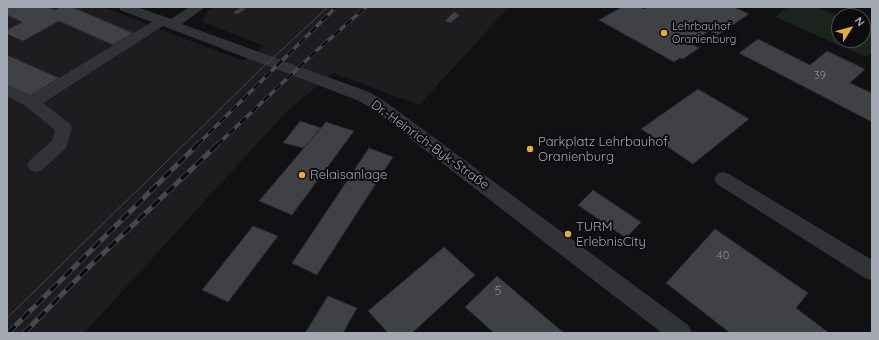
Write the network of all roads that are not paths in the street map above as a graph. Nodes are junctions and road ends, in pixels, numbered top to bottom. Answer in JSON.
{"nodes":[{"id":1,"x":125,"y":7,"type":"edge"},
{"id":2,"x":198,"y":7,"type":"edge"},
{"id":3,"x":166,"y":23,"type":"junction"},
{"id":4,"x":7,"y":90,"type":"edge"},
{"id":5,"x":32,"y":102,"type":"junction"},
{"id":6,"x":36,"y":165,"type":"dead end"},
{"id":7,"x":723,"y":179,"type":"dead end"},
{"id":8,"x":872,"y":271,"type":"edge"},
{"id":9,"x":680,"y":333,"type":"edge"}],
"edges":[{"from":1,"to":3,"type":"street","name":"Dr.-Heinrich-Byk-Straße"},
{"from":2,"to":3,"type":"street"},
{"from":3,"to":5,"type":"street"},
{"from":3,"to":9,"type":"street","name":"Dr.-Heinrich-Byk-Straße"},
{"from":4,"to":5,"type":"street"},
{"from":5,"to":6,"type":"street"},
{"from":7,"to":8,"type":"street"}]}
